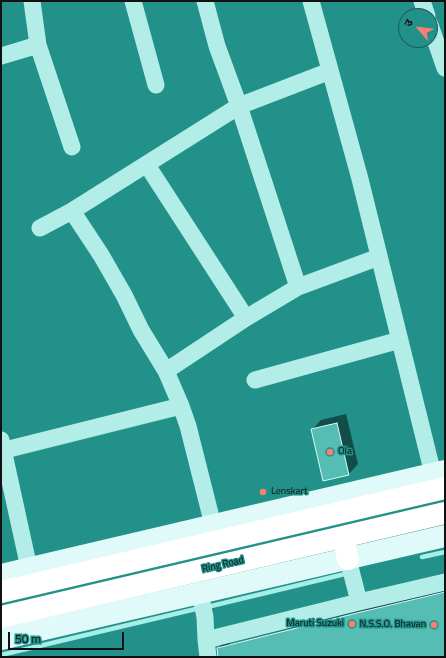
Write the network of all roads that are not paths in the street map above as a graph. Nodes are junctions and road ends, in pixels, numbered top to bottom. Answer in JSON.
{"nodes":[{"id":1,"x":32,"y":1,"type":"edge"},
{"id":2,"x":132,"y":1,"type":"edge"},
{"id":3,"x":205,"y":1,"type":"edge"},
{"id":4,"x":311,"y":1,"type":"edge"},
{"id":5,"x":38,"y":45,"type":"junction"},
{"id":6,"x":438,"y":48,"type":"edge"},
{"id":7,"x":1,"y":56,"type":"edge"},
{"id":8,"x":445,"y":68,"type":"edge"},
{"id":9,"x":330,"y":71,"type":"junction"},
{"id":10,"x":156,"y":85,"type":"dead end"},
{"id":11,"x":239,"y":106,"type":"junction"},
{"id":12,"x":72,"y":147,"type":"dead end"},
{"id":13,"x":146,"y":165,"type":"junction"},
{"id":14,"x":72,"y":211,"type":"junction"},
{"id":15,"x":40,"y":228,"type":"dead end"},
{"id":16,"x":379,"y":257,"type":"junction"},
{"id":17,"x":298,"y":288,"type":"junction"},
{"id":18,"x":246,"y":318,"type":"junction"},
{"id":19,"x":400,"y":340,"type":"junction"},
{"id":20,"x":166,"y":371,"type":"junction"},
{"id":21,"x":255,"y":380,"type":"dead end"},
{"id":22,"x":181,"y":406,"type":"junction"},
{"id":23,"x":2,"y":447,"type":"edge"},
{"id":24,"x":441,"y":478,"type":"edge"},
{"id":25,"x":445,"y":513,"type":"edge"},
{"id":26,"x":213,"y":525,"type":"junction"},
{"id":27,"x":445,"y":536,"type":"edge"},
{"id":28,"x":343,"y":537,"type":"junction"},
{"id":29,"x":349,"y":564,"type":"junction"},
{"id":30,"x":29,"y":568,"type":"junction"},
{"id":31,"x":1,"y":575,"type":"edge"},
{"id":32,"x":445,"y":582,"type":"edge"},
{"id":33,"x":1,"y":592,"type":"edge"},
{"id":34,"x":357,"y":596,"type":"junction"},
{"id":35,"x":201,"y":597,"type":"junction"},
{"id":36,"x":1,"y":617,"type":"edge"},
{"id":37,"x":1,"y":639,"type":"edge"},
{"id":38,"x":206,"y":640,"type":"junction"},
{"id":39,"x":208,"y":657,"type":"edge"}],
"edges":[{"from":1,"to":5,"type":"street"},
{"from":2,"to":10,"type":"street"},
{"from":3,"to":11,"type":"street"},
{"from":4,"to":9,"type":"street"},
{"from":5,"to":7,"type":"street"},
{"from":5,"to":12,"type":"street"},
{"from":6,"to":8,"type":"street"},
{"from":9,"to":11,"type":"street"},
{"from":9,"to":16,"type":"street"},
{"from":11,"to":13,"type":"street"},
{"from":11,"to":17,"type":"street"},
{"from":13,"to":14,"type":"street"},
{"from":13,"to":18,"type":"street"},
{"from":14,"to":15,"type":"street"},
{"from":14,"to":20,"type":"street"},
{"from":16,"to":17,"type":"street"},
{"from":16,"to":19,"type":"street"},
{"from":17,"to":18,"type":"street"},
{"from":18,"to":20,"type":"street"},
{"from":19,"to":21,"type":"street"},
{"from":19,"to":24,"type":"street"},
{"from":20,"to":22,"type":"street"},
{"from":22,"to":23,"type":"street"},
{"from":22,"to":26,"type":"street"},
{"from":23,"to":30,"type":"street"},
{"from":24,"to":26,"type":"street"},
{"from":24,"to":33,"type":"highway"},
{"from":25,"to":28,"type":"highway","name":"Ring Road"},
{"from":26,"to":30,"type":"street"},
{"from":27,"to":29,"type":"street"},
{"from":28,"to":29,"type":"highway"},
{"from":28,"to":36,"type":"highway","name":"Ring Road"},
{"from":29,"to":34,"type":"street"},
{"from":29,"to":35,"type":"street"},
{"from":30,"to":31,"type":"street"},
{"from":32,"to":34,"type":"street"},
{"from":34,"to":38,"type":"street"},
{"from":35,"to":37,"type":"street"},
{"from":35,"to":38,"type":"street"},
{"from":38,"to":39,"type":"street"}]}
